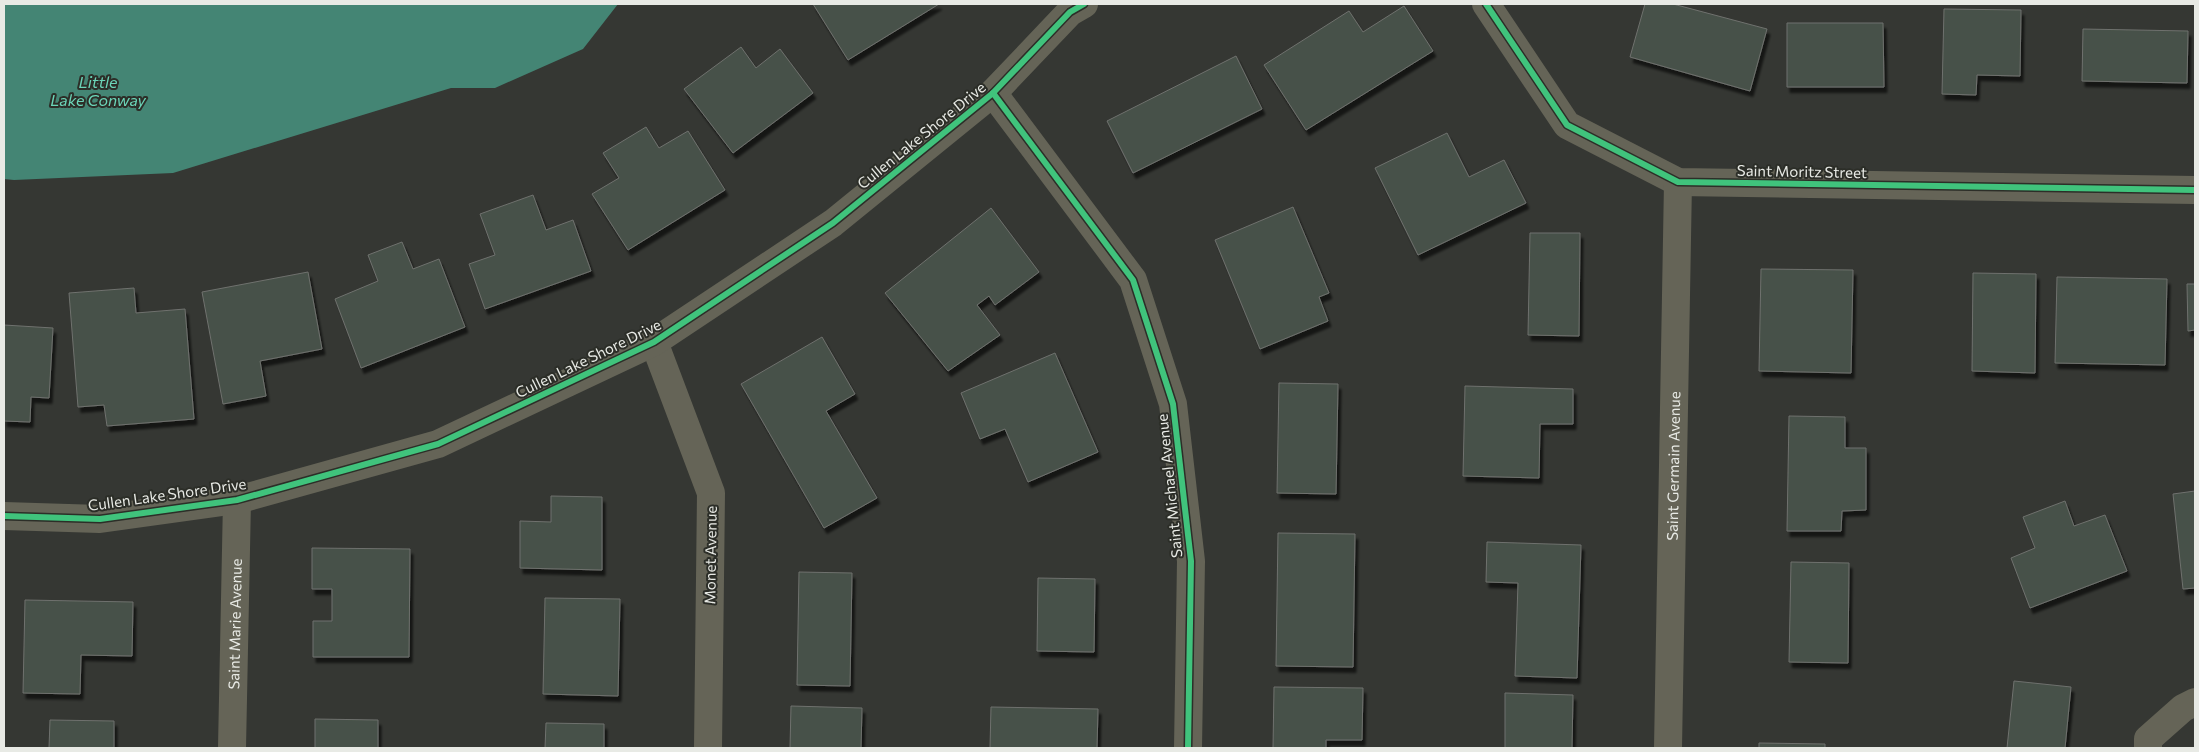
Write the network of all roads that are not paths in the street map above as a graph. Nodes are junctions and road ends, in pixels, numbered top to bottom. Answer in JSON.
{"nodes":[{"id":1,"x":1084,"y":4,"type":"edge"},
{"id":2,"x":1486,"y":4,"type":"edge"},
{"id":3,"x":993,"y":93,"type":"junction"},
{"id":4,"x":1678,"y":182,"type":"junction"},
{"id":5,"x":2195,"y":190,"type":"edge"},
{"id":6,"x":654,"y":342,"type":"junction"},
{"id":7,"x":237,"y":500,"type":"junction"},
{"id":8,"x":4,"y":516,"type":"edge"},
{"id":9,"x":2195,"y":702,"type":"edge"},
{"id":10,"x":232,"y":748,"type":"edge"},
{"id":11,"x":708,"y":748,"type":"edge"},
{"id":12,"x":1188,"y":748,"type":"edge"},
{"id":13,"x":1668,"y":748,"type":"edge"},
{"id":14,"x":2148,"y":748,"type":"edge"}],
"edges":[{"from":1,"to":3,"type":"street","name":"Cullen Lake Shore Drive"},
{"from":2,"to":4,"type":"street","name":"Saint Moritz Street"},
{"from":3,"to":6,"type":"street","name":"Cullen Lake Shore Drive"},
{"from":3,"to":12,"type":"street","name":"Saint Michael Avenue"},
{"from":4,"to":5,"type":"street","name":"Saint Moritz Street"},
{"from":4,"to":13,"type":"street","name":"Saint Germain Avenue"},
{"from":6,"to":7,"type":"street","name":"Cullen Lake Shore Drive"},
{"from":6,"to":11,"type":"street","name":"Monet Avenue"},
{"from":7,"to":8,"type":"street","name":"Cullen Lake Shore Drive"},
{"from":7,"to":10,"type":"street","name":"Saint Marie Avenue"},
{"from":9,"to":14,"type":"street"}]}
